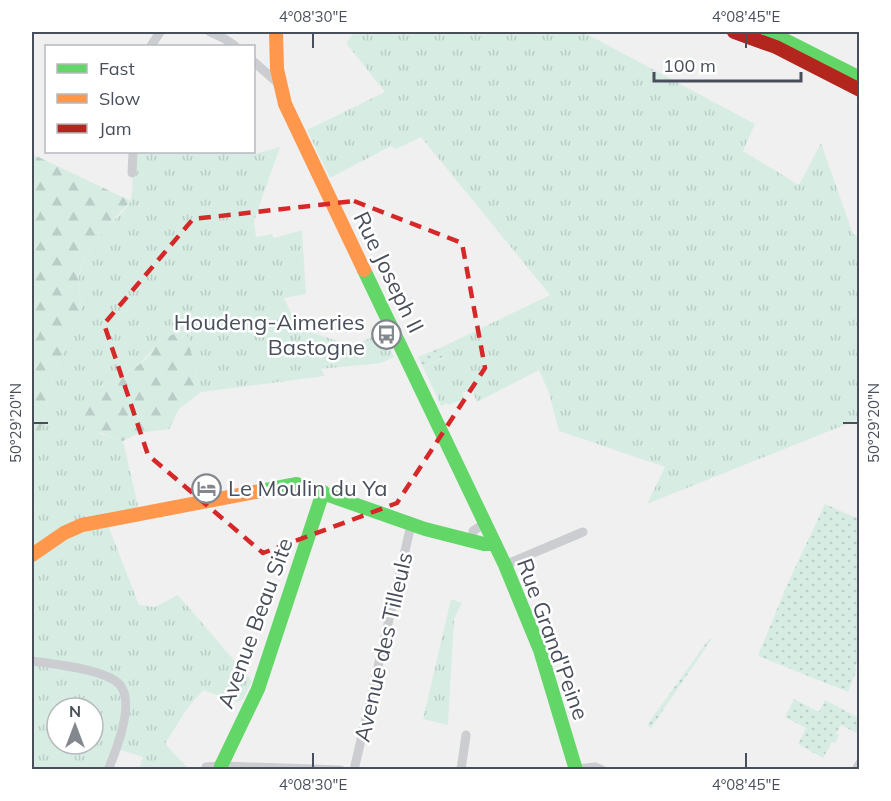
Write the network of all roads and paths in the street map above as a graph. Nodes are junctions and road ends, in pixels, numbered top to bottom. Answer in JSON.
{"nodes":[{"id":1,"x":160,"y":32,"type":"edge"},
{"id":2,"x":210,"y":32,"type":"edge"},
{"id":3,"x":276,"y":32,"type":"edge"},
{"id":4,"x":734,"y":32,"type":"edge"},
{"id":5,"x":769,"y":32,"type":"edge"},
{"id":6,"x":760,"y":36,"type":"edge"},
{"id":7,"x":152,"y":45,"type":"edge"},
{"id":8,"x":234,"y":45,"type":"edge"},
{"id":9,"x":255,"y":63,"type":"edge"},
{"id":10,"x":860,"y":78,"type":"edge"},
{"id":11,"x":279,"y":84,"type":"junction"},
{"id":12,"x":860,"y":90,"type":"edge"},
{"id":13,"x":133,"y":153,"type":"edge"},
{"id":14,"x":132,"y":173,"type":"dead end"},
{"id":15,"x":323,"y":492,"type":"junction"},
{"id":16,"x":411,"y":525,"type":"junction"},
{"id":17,"x":486,"y":525,"type":"junction"},
{"id":18,"x":583,"y":532,"type":"dead end"},
{"id":19,"x":472,"y":539,"type":"junction"},
{"id":20,"x":495,"y":544,"type":"junction"},
{"id":21,"x":32,"y":555,"type":"edge"},
{"id":22,"x":505,"y":566,"type":"junction"},
{"id":23,"x":32,"y":661,"type":"edge"},
{"id":24,"x":466,"y":735,"type":"dead end"},
{"id":25,"x":860,"y":763,"type":"edge"},
{"id":26,"x":221,"y":766,"type":"junction"},
{"id":27,"x":576,"y":769,"type":"edge"},
{"id":28,"x":108,"y":770,"type":"edge"},
{"id":29,"x":205,"y":770,"type":"edge"},
{"id":30,"x":341,"y":770,"type":"edge"},
{"id":31,"x":354,"y":770,"type":"edge"},
{"id":32,"x":461,"y":770,"type":"edge"},
{"id":33,"x":602,"y":770,"type":"edge"},
{"id":34,"x":856,"y":770,"type":"edge"}],
"edges":[{"from":1,"to":7,"type":"street"},
{"from":2,"to":8,"type":"street"},
{"from":3,"to":11,"type":"main road","name":"Rue Joseph II"},
{"from":4,"to":6,"type":"main road"},
{"from":5,"to":10,"type":"main road"},
{"from":6,"to":12,"type":"main road"},
{"from":9,"to":11,"type":"street"},
{"from":11,"to":17,"type":"main road","name":"Rue Joseph II"},
{"from":13,"to":14,"type":"street"},
{"from":15,"to":16,"type":"main road"},
{"from":15,"to":21,"type":"main road"},
{"from":15,"to":26,"type":"main road","name":"Avenue Beau Site"},
{"from":16,"to":19,"type":"main road"},
{"from":16,"to":31,"type":"street","name":"Avenue des Tilleuls"},
{"from":17,"to":19,"type":"street"},
{"from":17,"to":20,"type":"main road","name":"Rue Grand'Peine"},
{"from":18,"to":22,"type":"street"},
{"from":19,"to":20,"type":"main road"},
{"from":20,"to":22,"type":"main road","name":"Rue Grand'Peine"},
{"from":22,"to":27,"type":"main road","name":"Rue Grand'Peine"},
{"from":23,"to":28,"type":"street"},
{"from":24,"to":32,"type":"street"},
{"from":25,"to":34,"type":"street"},
{"from":26,"to":29,"type":"street"},
{"from":26,"to":30,"type":"street"},
{"from":27,"to":33,"type":"street"}]}
